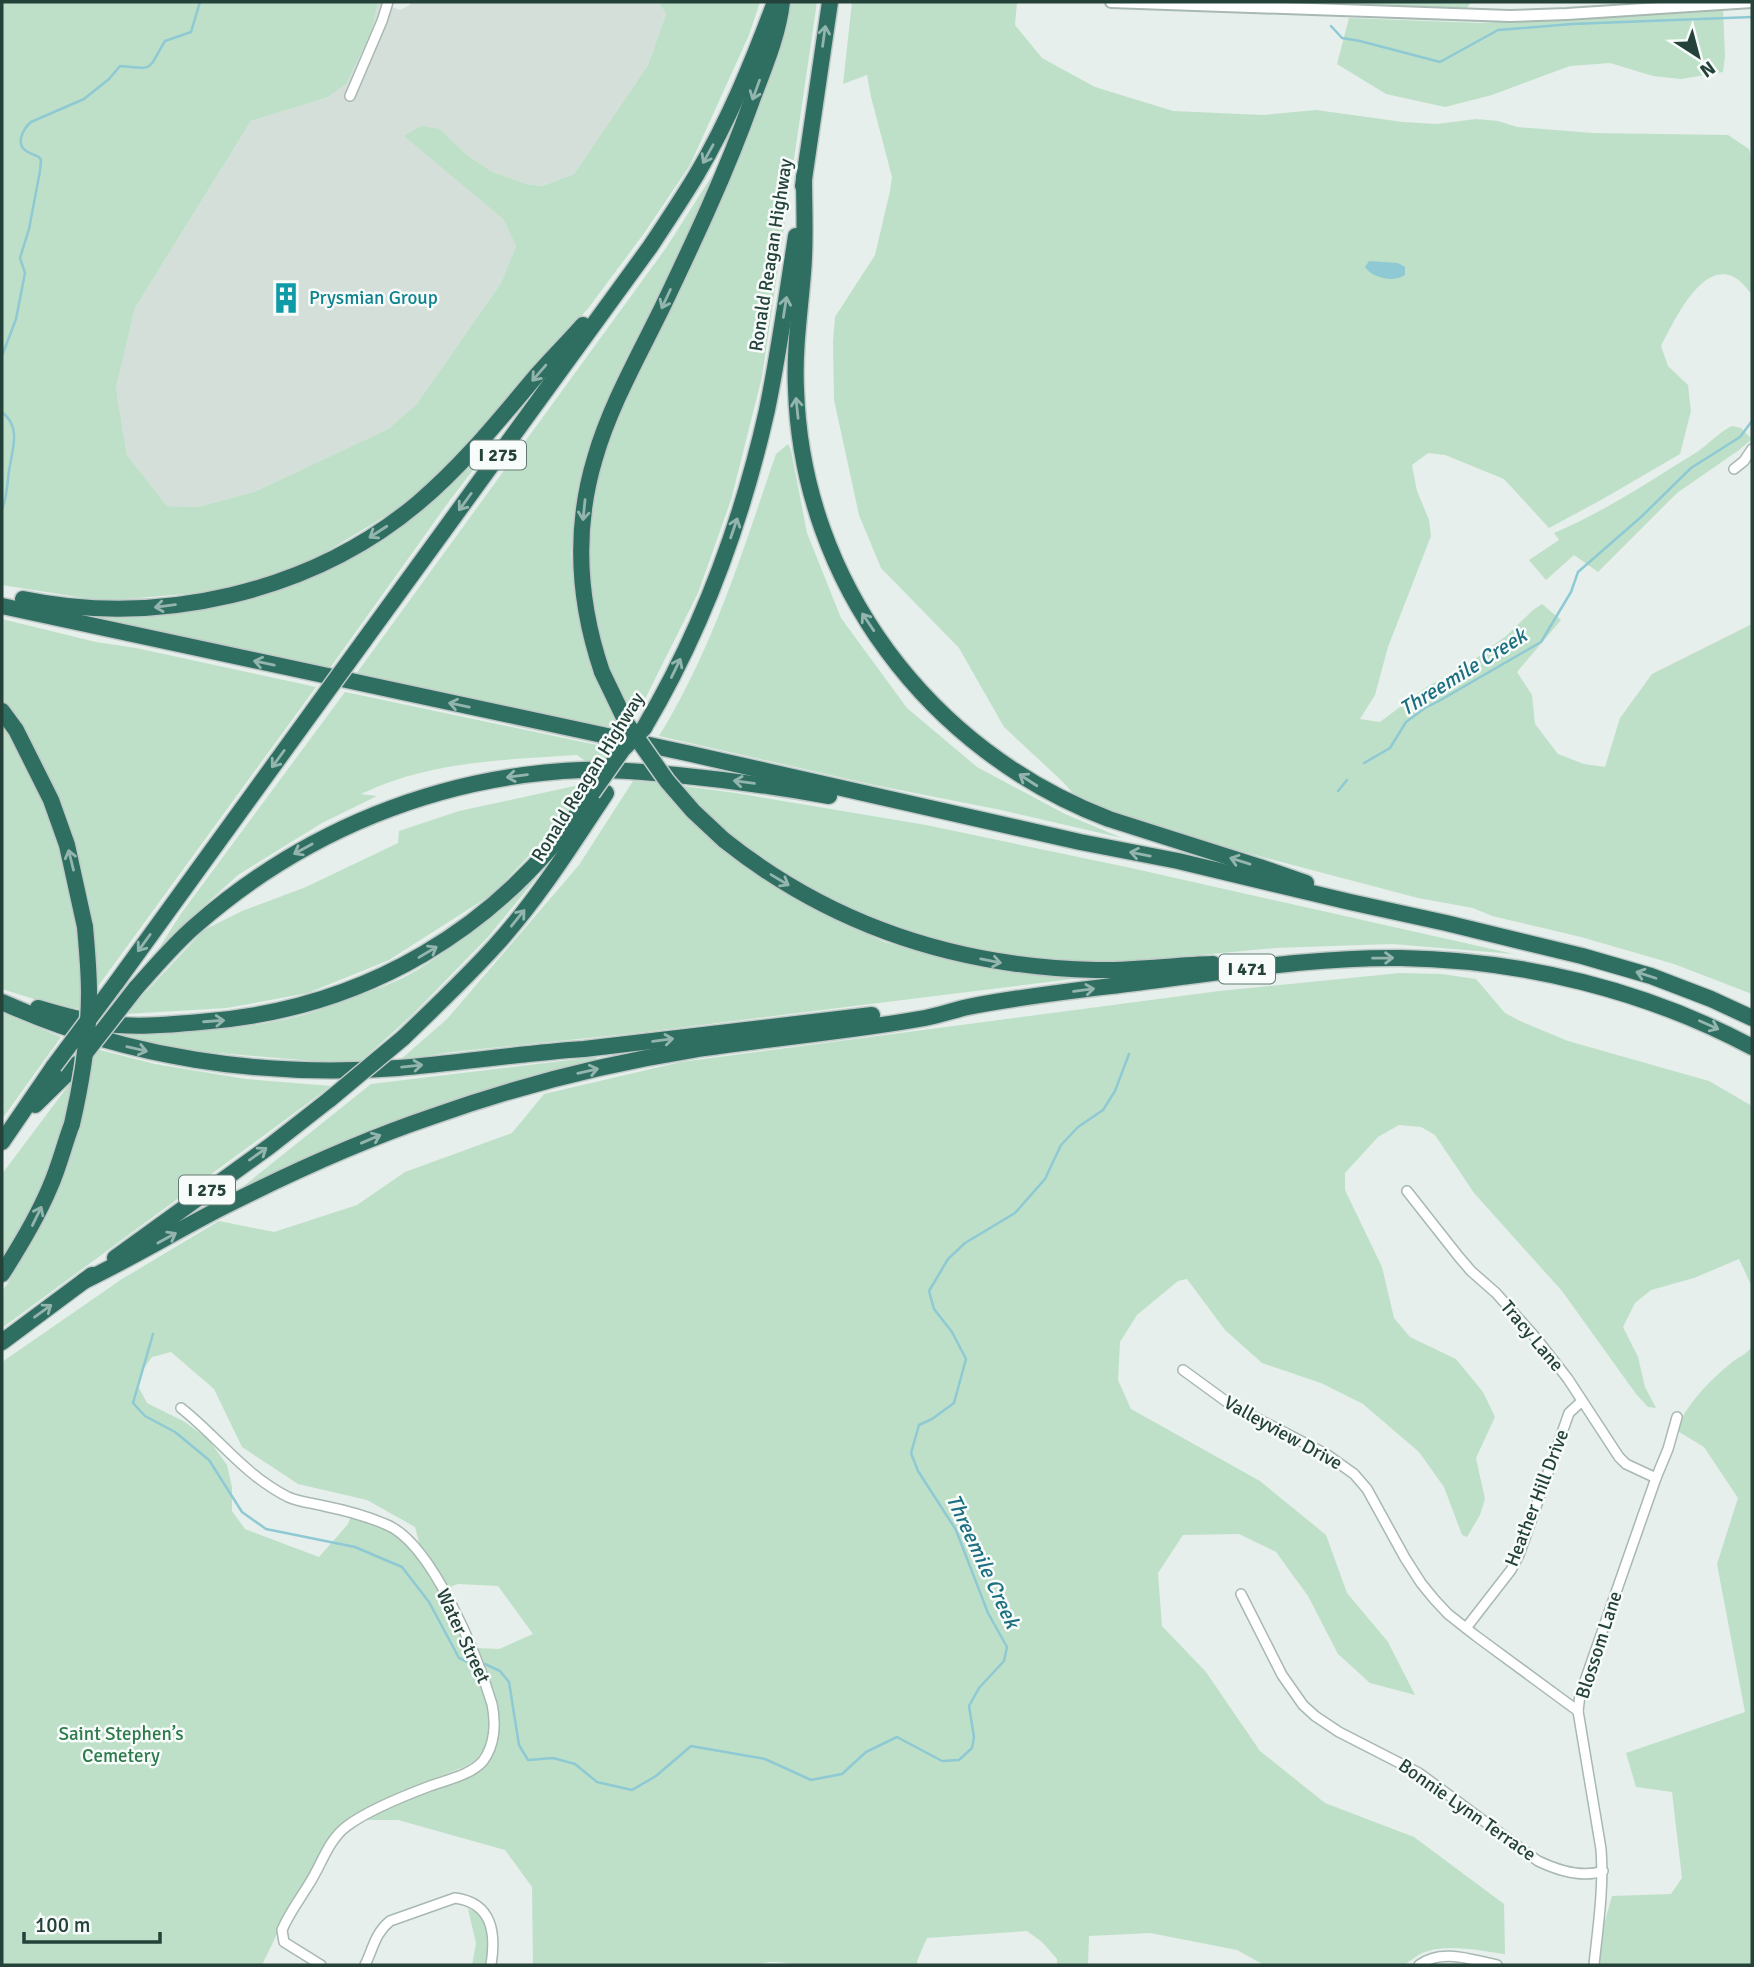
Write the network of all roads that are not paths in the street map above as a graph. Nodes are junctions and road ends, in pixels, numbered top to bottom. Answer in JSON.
{"nodes":[{"id":1,"x":388,"y":2,"type":"edge"},
{"id":2,"x":775,"y":2,"type":"edge"},
{"id":3,"x":782,"y":2,"type":"edge"},
{"id":4,"x":830,"y":2,"type":"edge"},
{"id":5,"x":1111,"y":2,"type":"edge"},
{"id":6,"x":1752,"y":2,"type":"edge"},
{"id":7,"x":350,"y":96,"type":"dead end"},
{"id":8,"x":804,"y":177,"type":"junction"},
{"id":9,"x":635,"y":268,"type":"junction"},
{"id":10,"x":1752,"y":449,"type":"edge"},
{"id":11,"x":1734,"y":469,"type":"dead end"},
{"id":12,"x":2,"y":595,"type":"edge"},
{"id":13,"x":2,"y":606,"type":"edge"},
{"id":14,"x":2,"y":711,"type":"edge"},
{"id":15,"x":599,"y":793,"type":"junction"},
{"id":16,"x":908,"y":804,"type":"junction"},
{"id":17,"x":1350,"y":902,"type":"junction"},
{"id":18,"x":1334,"y":960,"type":"junction"},
{"id":19,"x":2,"y":1000,"type":"edge"},
{"id":20,"x":968,"y":1007,"type":"junction"},
{"id":21,"x":1752,"y":1018,"type":"edge"},
{"id":22,"x":1752,"y":1047,"type":"edge"},
{"id":23,"x":16,"y":1123,"type":"junction"},
{"id":24,"x":2,"y":1142,"type":"edge"},
{"id":25,"x":1407,"y":1191,"type":"dead end"},
{"id":26,"x":2,"y":1274,"type":"edge"},
{"id":27,"x":85,"y":1281,"type":"junction"},
{"id":28,"x":2,"y":1342,"type":"edge"},
{"id":29,"x":1183,"y":1370,"type":"dead end"},
{"id":30,"x":1582,"y":1401,"type":"junction"},
{"id":31,"x":181,"y":1408,"type":"dead end"},
{"id":32,"x":1677,"y":1417,"type":"dead end"},
{"id":33,"x":1656,"y":1478,"type":"junction"},
{"id":34,"x":1241,"y":1594,"type":"dead end"},
{"id":35,"x":1466,"y":1628,"type":"junction"},
{"id":36,"x":1578,"y":1711,"type":"junction"},
{"id":37,"x":1603,"y":1871,"type":"junction"},
{"id":38,"x":321,"y":1965,"type":"edge"},
{"id":39,"x":365,"y":1965,"type":"edge"},
{"id":40,"x":491,"y":1965,"type":"edge"},
{"id":41,"x":1419,"y":1965,"type":"edge"},
{"id":42,"x":1497,"y":1965,"type":"edge"},
{"id":43,"x":1594,"y":1965,"type":"edge"}],
"edges":[{"from":1,"to":7,"type":"street"},
{"from":2,"to":9,"type":"highway","number":"I 275","one_way":true},
{"from":3,"to":18,"type":"highway","one_way":true,"bridge":true},
{"from":8,"to":4,"type":"highway","name":"Ronald Reagan Highway","number":"I 275","one_way":true},
{"from":5,"to":6,"type":"street"},
{"from":15,"to":8,"type":"highway","name":"Ronald Reagan Highway","number":"I 275","one_way":true,"bridge":true},
{"from":17,"to":8,"type":"highway","one_way":true},
{"from":9,"to":12,"type":"highway","one_way":true},
{"from":9,"to":23,"type":"highway","number":"I 275","one_way":true,"bridge":true},
{"from":10,"to":11,"type":"street"},
{"from":16,"to":13,"type":"highway","one_way":true},
{"from":26,"to":14,"type":"highway","one_way":true,"bridge":true},
{"from":19,"to":15,"type":"highway","one_way":true},
{"from":27,"to":15,"type":"highway","name":"Ronald Reagan Highway","number":"I 275","one_way":true,"bridge":true},
{"from":17,"to":16,"type":"highway","one_way":true},
{"from":16,"to":23,"type":"highway","one_way":true,"bridge":true},
{"from":21,"to":17,"type":"highway","one_way":true},
{"from":20,"to":18,"type":"highway","number":"I 471","one_way":true},
{"from":18,"to":22,"type":"highway","number":"I 471","one_way":true},
{"from":19,"to":20,"type":"highway","one_way":true},
{"from":27,"to":20,"type":"highway","one_way":true},
{"from":23,"to":24,"type":"highway","number":"I 275"},
{"from":25,"to":30,"type":"street","name":"Tracy Lane"},
{"from":28,"to":27,"type":"highway","name":"Ronald Reagan Highway","number":"I 275","one_way":true},
{"from":29,"to":35,"type":"street","name":"Valleyview Drive"},
{"from":30,"to":33,"type":"street","name":"Tracy Lane"},
{"from":30,"to":35,"type":"street","name":"Heather Hill Drive"},
{"from":31,"to":38,"type":"street","name":"Water Street"},
{"from":32,"to":33,"type":"street","name":"Blossom Lane"},
{"from":33,"to":36,"type":"street","name":"Blossom Lane"},
{"from":34,"to":37,"type":"street","name":"Bonnie Lynn Terrace"},
{"from":35,"to":36,"type":"street","name":"Valleyview Drive"},
{"from":36,"to":37,"type":"street","name":"Blossom Lane"},
{"from":37,"to":43,"type":"street","name":"Blossom Lane"},
{"from":39,"to":40,"type":"street"},
{"from":41,"to":42,"type":"street"}]}
